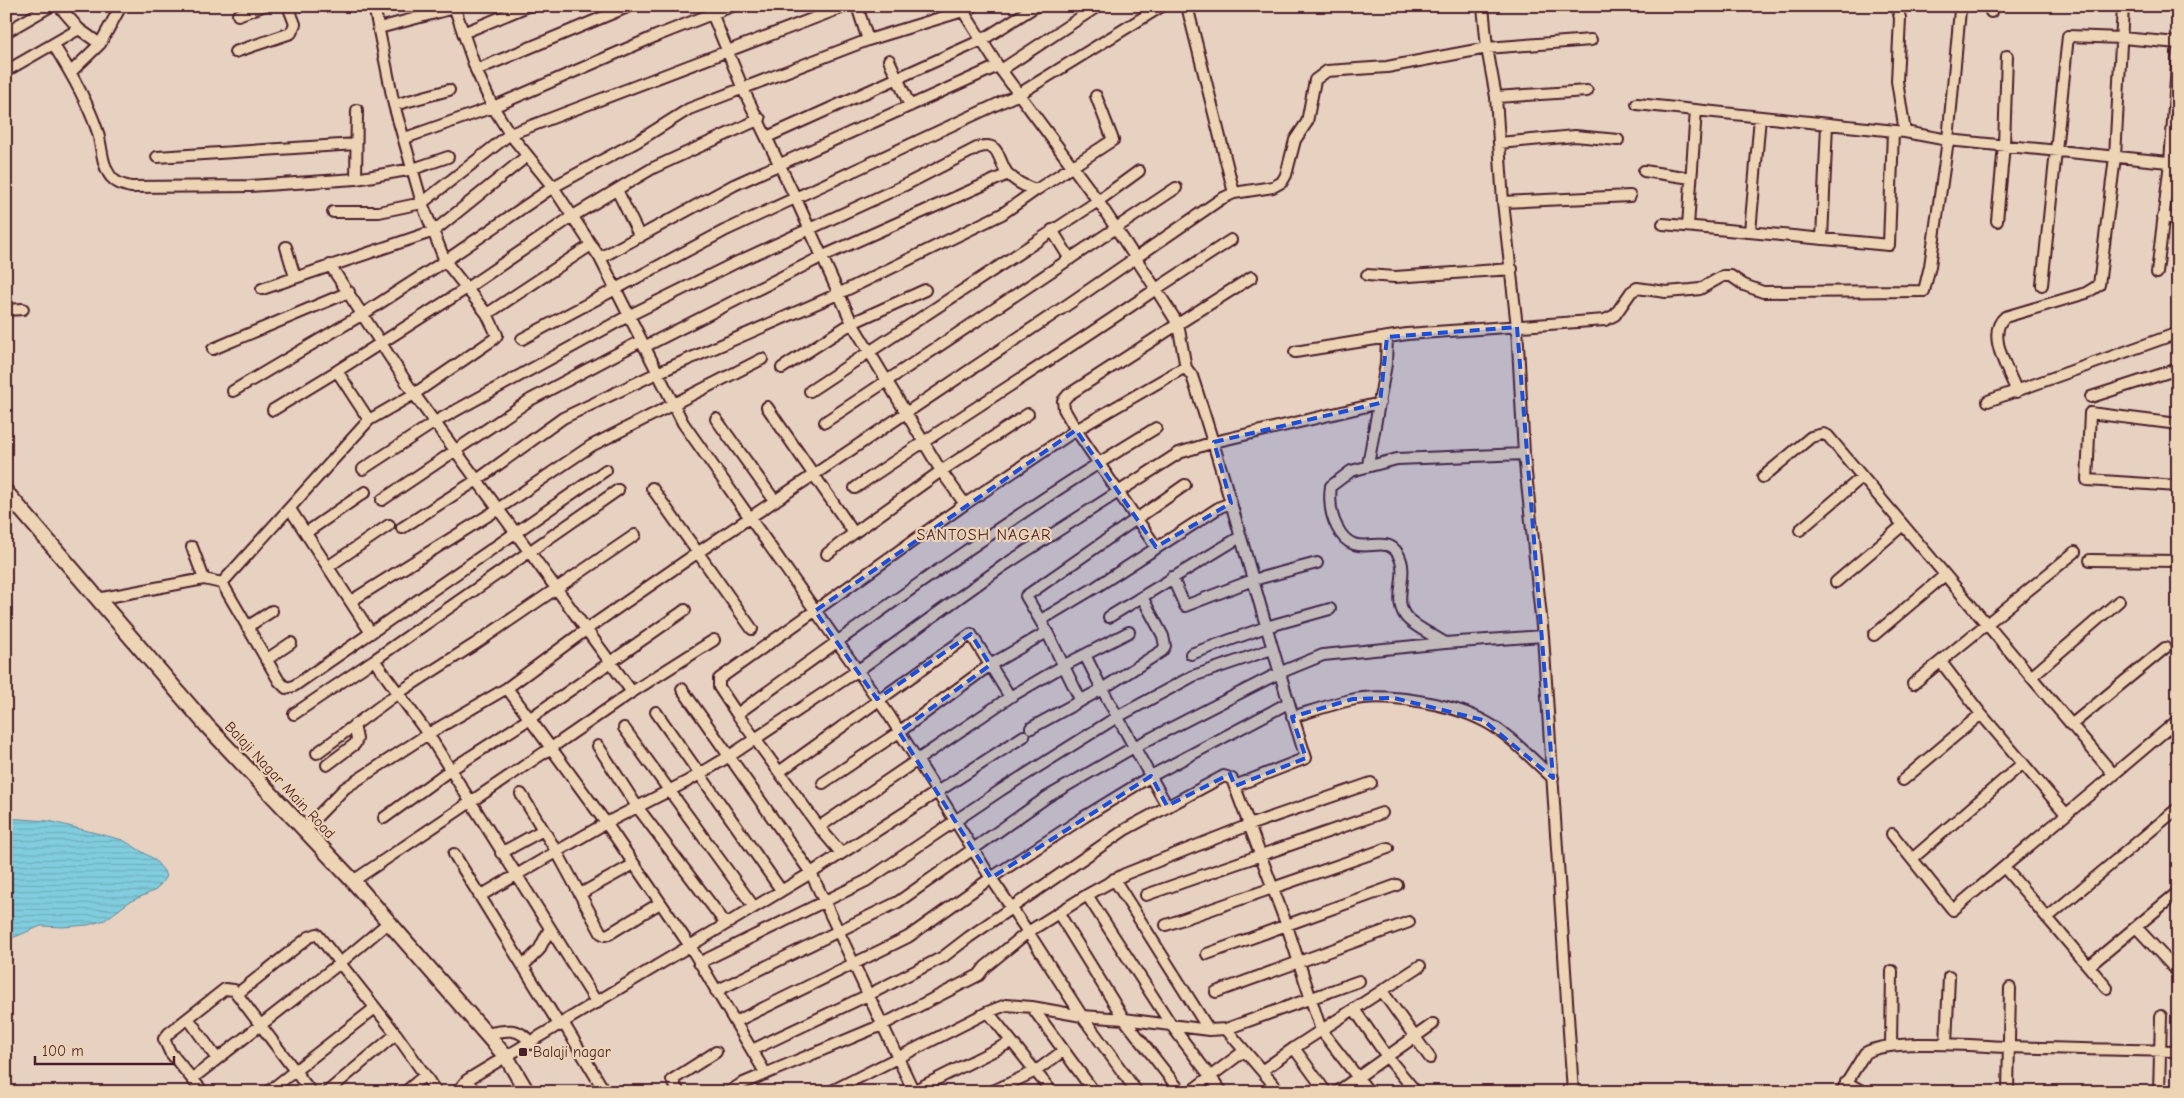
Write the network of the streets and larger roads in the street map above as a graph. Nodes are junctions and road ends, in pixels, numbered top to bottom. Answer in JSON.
{"nodes":[{"id":1,"x":51,"y":6,"type":"edge"},
{"id":2,"x":59,"y":6,"type":"edge"},
{"id":3,"x":121,"y":6,"type":"edge"},
{"id":4,"x":263,"y":6,"type":"edge"},
{"id":5,"x":288,"y":6,"type":"edge"},
{"id":6,"x":374,"y":6,"type":"edge"},
{"id":7,"x":528,"y":6,"type":"edge"},
{"id":8,"x":630,"y":6,"type":"edge"},
{"id":9,"x":732,"y":6,"type":"edge"},
{"id":10,"x":846,"y":6,"type":"edge"},
{"id":11,"x":857,"y":6,"type":"edge"},
{"id":12,"x":973,"y":6,"type":"edge"},
{"id":13,"x":1036,"y":6,"type":"edge"},
{"id":14,"x":1098,"y":6,"type":"edge"},
{"id":15,"x":1162,"y":6,"type":"edge"},
{"id":16,"x":1187,"y":6,"type":"edge"},
{"id":17,"x":1483,"y":6,"type":"edge"},
{"id":18,"x":1897,"y":6,"type":"edge"},
{"id":19,"x":2123,"y":6,"type":"edge"},
{"id":20,"x":454,"y":7,"type":"edge"},
{"id":21,"x":711,"y":10,"type":"edge"},
{"id":22,"x":1960,"y":10,"type":"dead end"},
{"id":23,"x":963,"y":11,"type":"junction"},
{"id":24,"x":238,"y":15,"type":"dead end"},
{"id":25,"x":378,"y":28,"type":"junction"},
{"id":26,"x":79,"y":29,"type":"junction"},
{"id":27,"x":6,"y":32,"type":"edge"},
{"id":28,"x":463,"y":33,"type":"junction"},
{"id":29,"x":2122,"y":38,"type":"junction"},
{"id":30,"x":868,"y":40,"type":"junction"},
{"id":31,"x":982,"y":40,"type":"junction"},
{"id":32,"x":1591,"y":40,"type":"dead end"},
{"id":33,"x":2178,"y":43,"type":"edge"},
{"id":34,"x":53,"y":44,"type":"junction"},
{"id":35,"x":100,"y":44,"type":"junction"},
{"id":36,"x":1487,"y":48,"type":"junction"},
{"id":37,"x":235,"y":52,"type":"dead end"},
{"id":38,"x":728,"y":52,"type":"junction"},
{"id":39,"x":2178,"y":52,"type":"edge"},
{"id":40,"x":2007,"y":56,"type":"dead end"},
{"id":41,"x":889,"y":60,"type":"dead end"},
{"id":42,"x":1000,"y":68,"type":"junction"},
{"id":43,"x":476,"y":70,"type":"junction"},
{"id":44,"x":6,"y":71,"type":"edge"},
{"id":45,"x":71,"y":72,"type":"junction"},
{"id":46,"x":897,"y":78,"type":"junction"},
{"id":47,"x":744,"y":89,"type":"junction"},
{"id":48,"x":449,"y":90,"type":"dead end"},
{"id":49,"x":1587,"y":91,"type":"dead end"},
{"id":50,"x":1020,"y":94,"type":"junction"},
{"id":51,"x":1096,"y":96,"type":"dead end"},
{"id":52,"x":1496,"y":97,"type":"junction"},
{"id":53,"x":6,"y":104,"type":"edge"},
{"id":54,"x":1637,"y":104,"type":"dead end"},
{"id":55,"x":394,"y":105,"type":"junction"},
{"id":56,"x":910,"y":106,"type":"junction"},
{"id":57,"x":493,"y":107,"type":"junction"},
{"id":58,"x":6,"y":108,"type":"edge"},
{"id":59,"x":357,"y":110,"type":"dead end"},
{"id":60,"x":1696,"y":110,"type":"junction"},
{"id":61,"x":1760,"y":117,"type":"junction"},
{"id":62,"x":760,"y":120,"type":"junction"},
{"id":63,"x":1827,"y":124,"type":"junction"},
{"id":64,"x":1893,"y":131,"type":"junction"},
{"id":65,"x":1905,"y":132,"type":"junction"},
{"id":66,"x":510,"y":134,"type":"junction"},
{"id":67,"x":767,"y":137,"type":"junction"},
{"id":68,"x":405,"y":138,"type":"junction"},
{"id":69,"x":1618,"y":140,"type":"dead end"},
{"id":70,"x":1948,"y":140,"type":"junction"},
{"id":71,"x":1499,"y":143,"type":"junction"},
{"id":72,"x":356,"y":144,"type":"junction"},
{"id":73,"x":2004,"y":145,"type":"junction"},
{"id":74,"x":2057,"y":151,"type":"junction"},
{"id":75,"x":527,"y":156,"type":"junction"},
{"id":76,"x":157,"y":157,"type":"dead end"},
{"id":77,"x":448,"y":157,"type":"dead end"},
{"id":78,"x":2115,"y":157,"type":"junction"},
{"id":79,"x":2174,"y":162,"type":"edge"},
{"id":80,"x":780,"y":165,"type":"junction"},
{"id":81,"x":1073,"y":166,"type":"junction"},
{"id":82,"x":413,"y":169,"type":"junction"},
{"id":83,"x":1139,"y":171,"type":"dead end"},
{"id":84,"x":1644,"y":171,"type":"dead end"},
{"id":85,"x":1008,"y":174,"type":"junction"},
{"id":86,"x":1691,"y":178,"type":"junction"},
{"id":87,"x":356,"y":179,"type":"junction"},
{"id":88,"x":553,"y":187,"type":"junction"},
{"id":89,"x":1176,"y":188,"type":"dead end"},
{"id":90,"x":617,"y":190,"type":"junction"},
{"id":91,"x":1036,"y":190,"type":"junction"},
{"id":92,"x":1234,"y":192,"type":"junction"},
{"id":93,"x":1630,"y":196,"type":"dead end"},
{"id":94,"x":796,"y":199,"type":"junction"},
{"id":95,"x":1098,"y":201,"type":"junction"},
{"id":96,"x":1503,"y":202,"type":"junction"},
{"id":97,"x":422,"y":203,"type":"junction"},
{"id":98,"x":333,"y":212,"type":"dead end"},
{"id":99,"x":573,"y":216,"type":"junction"},
{"id":100,"x":2163,"y":217,"type":"junction"},
{"id":101,"x":2178,"y":219,"type":"edge"},
{"id":102,"x":1997,"y":221,"type":"dead end"},
{"id":103,"x":1663,"y":224,"type":"dead end"},
{"id":104,"x":1688,"y":226,"type":"junction"},
{"id":105,"x":808,"y":228,"type":"junction"},
{"id":106,"x":1116,"y":228,"type":"junction"},
{"id":107,"x":1052,"y":230,"type":"junction"},
{"id":108,"x":434,"y":231,"type":"junction"},
{"id":109,"x":1750,"y":232,"type":"junction"},
{"id":110,"x":640,"y":237,"type":"junction"},
{"id":111,"x":1822,"y":239,"type":"junction"},
{"id":112,"x":1231,"y":240,"type":"dead end"},
{"id":113,"x":591,"y":245,"type":"junction"},
{"id":114,"x":286,"y":247,"type":"dead end"},
{"id":115,"x":821,"y":257,"type":"junction"},
{"id":116,"x":600,"y":258,"type":"junction"},
{"id":117,"x":1136,"y":258,"type":"junction"},
{"id":118,"x":1070,"y":259,"type":"junction"},
{"id":119,"x":445,"y":261,"type":"junction"},
{"id":120,"x":330,"y":265,"type":"junction"},
{"id":121,"x":1512,"y":269,"type":"junction"},
{"id":122,"x":2157,"y":273,"type":"dead end"},
{"id":123,"x":1367,"y":275,"type":"dead end"},
{"id":124,"x":295,"y":277,"type":"junction"},
{"id":125,"x":1252,"y":277,"type":"dead end"},
{"id":126,"x":2042,"y":284,"type":"dead end"},
{"id":127,"x":467,"y":288,"type":"junction"},
{"id":128,"x":262,"y":289,"type":"dead end"},
{"id":129,"x":614,"y":289,"type":"junction"},
{"id":130,"x":1156,"y":289,"type":"junction"},
{"id":131,"x":925,"y":290,"type":"dead end"},
{"id":132,"x":349,"y":292,"type":"junction"},
{"id":133,"x":838,"y":294,"type":"junction"},
{"id":134,"x":6,"y":310,"type":"edge"},
{"id":135,"x":23,"y":310,"type":"dead end"},
{"id":136,"x":364,"y":314,"type":"junction"},
{"id":137,"x":487,"y":314,"type":"junction"},
{"id":138,"x":628,"y":316,"type":"junction"},
{"id":139,"x":852,"y":323,"type":"junction"},
{"id":140,"x":1178,"y":324,"type":"junction"},
{"id":141,"x":1517,"y":327,"type":"junction"},
{"id":142,"x":2178,"y":333,"type":"edge"},
{"id":143,"x":1387,"y":337,"type":"junction"},
{"id":144,"x":522,"y":339,"type":"dead end"},
{"id":145,"x":380,"y":342,"type":"junction"},
{"id":146,"x":643,"y":344,"type":"junction"},
{"id":147,"x":213,"y":349,"type":"dead end"},
{"id":148,"x":868,"y":351,"type":"junction"},
{"id":149,"x":1296,"y":352,"type":"dead end"},
{"id":150,"x":762,"y":360,"type":"dead end"},
{"id":151,"x":782,"y":368,"type":"dead end"},
{"id":152,"x":1186,"y":368,"type":"junction"},
{"id":153,"x":2178,"y":369,"type":"edge"},
{"id":154,"x":337,"y":371,"type":"junction"},
{"id":155,"x":657,"y":372,"type":"junction"},
{"id":156,"x":887,"y":381,"type":"junction"},
{"id":157,"x":810,"y":391,"type":"dead end"},
{"id":158,"x":233,"y":392,"type":"dead end"},
{"id":159,"x":2017,"y":392,"type":"junction"},
{"id":160,"x":414,"y":394,"type":"junction"},
{"id":161,"x":2091,"y":398,"type":"dead end"},
{"id":162,"x":1988,"y":401,"type":"dead end"},
{"id":163,"x":1380,"y":403,"type":"junction"},
{"id":164,"x":674,"y":405,"type":"junction"},
{"id":165,"x":767,"y":407,"type":"dead end"},
{"id":166,"x":273,"y":410,"type":"dead end"},
{"id":167,"x":906,"y":413,"type":"junction"},
{"id":168,"x":1028,"y":414,"type":"dead end"},
{"id":169,"x":369,"y":420,"type":"junction"},
{"id":170,"x":716,"y":420,"type":"dead end"},
{"id":171,"x":435,"y":422,"type":"junction"},
{"id":172,"x":825,"y":422,"type":"dead end"},
{"id":173,"x":2178,"y":424,"type":"edge"},
{"id":174,"x":1156,"y":428,"type":"dead end"},
{"id":175,"x":1076,"y":430,"type":"junction"},
{"id":176,"x":923,"y":442,"type":"junction"},
{"id":177,"x":1214,"y":442,"type":"junction"},
{"id":178,"x":455,"y":451,"type":"junction"},
{"id":179,"x":1524,"y":454,"type":"junction"},
{"id":180,"x":1099,"y":462,"type":"junction"},
{"id":181,"x":1368,"y":465,"type":"junction"},
{"id":182,"x":363,"y":468,"type":"dead end"},
{"id":183,"x":606,"y":470,"type":"dead end"},
{"id":184,"x":941,"y":471,"type":"junction"},
{"id":185,"x":815,"y":473,"type":"junction"},
{"id":186,"x":1763,"y":477,"type":"dead end"},
{"id":187,"x":1862,"y":477,"type":"junction"},
{"id":188,"x":478,"y":480,"type":"junction"},
{"id":189,"x":1185,"y":485,"type":"dead end"},
{"id":190,"x":2178,"y":486,"type":"edge"},
{"id":191,"x":652,"y":488,"type":"dead end"},
{"id":192,"x":855,"y":488,"type":"dead end"},
{"id":193,"x":618,"y":490,"type":"dead end"},
{"id":194,"x":6,"y":492,"type":"edge"},
{"id":195,"x":365,"y":492,"type":"dead end"},
{"id":196,"x":1118,"y":494,"type":"junction"},
{"id":197,"x":382,"y":500,"type":"dead end"},
{"id":198,"x":775,"y":501,"type":"junction"},
{"id":199,"x":1231,"y":503,"type":"junction"},
{"id":200,"x":965,"y":504,"type":"junction"},
{"id":201,"x":290,"y":509,"type":"junction"},
{"id":202,"x":498,"y":509,"type":"junction"},
{"id":203,"x":749,"y":518,"type":"junction"},
{"id":204,"x":1136,"y":518,"type":"junction"},
{"id":205,"x":389,"y":525,"type":"dead end"},
{"id":206,"x":1903,"y":525,"type":"junction"},
{"id":207,"x":402,"y":528,"type":"dead end"},
{"id":208,"x":1800,"y":530,"type":"dead end"},
{"id":209,"x":307,"y":532,"type":"junction"},
{"id":210,"x":516,"y":532,"type":"junction"},
{"id":211,"x":854,"y":533,"type":"junction"},
{"id":212,"x":635,"y":535,"type":"dead end"},
{"id":213,"x":1240,"y":537,"type":"junction"},
{"id":214,"x":192,"y":547,"type":"dead end"},
{"id":215,"x":1156,"y":547,"type":"junction"},
{"id":216,"x":529,"y":551,"type":"junction"},
{"id":217,"x":2075,"y":552,"type":"dead end"},
{"id":218,"x":697,"y":553,"type":"junction"},
{"id":219,"x":827,"y":554,"type":"dead end"},
{"id":220,"x":2090,"y":560,"type":"dead end"},
{"id":221,"x":2178,"y":561,"type":"edge"},
{"id":222,"x":1317,"y":563,"type":"dead end"},
{"id":223,"x":329,"y":566,"type":"junction"},
{"id":224,"x":1945,"y":575,"type":"junction"},
{"id":225,"x":1172,"y":577,"type":"junction"},
{"id":226,"x":204,"y":580,"type":"junction"},
{"id":227,"x":1253,"y":580,"type":"junction"},
{"id":228,"x":1836,"y":582,"type":"dead end"},
{"id":229,"x":222,"y":583,"type":"junction"},
{"id":230,"x":556,"y":589,"type":"junction"},
{"id":231,"x":1142,"y":596,"type":"junction"},
{"id":232,"x":97,"y":599,"type":"junction"},
{"id":233,"x":2119,"y":601,"type":"dead end"},
{"id":234,"x":351,"y":602,"type":"junction"},
{"id":235,"x":1330,"y":609,"type":"dead end"},
{"id":236,"x":685,"y":610,"type":"dead end"},
{"id":237,"x":272,"y":611,"type":"dead end"},
{"id":238,"x":815,"y":611,"type":"junction"},
{"id":239,"x":1109,"y":617,"type":"dead end"},
{"id":240,"x":1041,"y":620,"type":"junction"},
{"id":241,"x":1987,"y":624,"type":"junction"},
{"id":242,"x":247,"y":627,"type":"junction"},
{"id":243,"x":1266,"y":627,"type":"junction"},
{"id":244,"x":587,"y":629,"type":"junction"},
{"id":245,"x":752,"y":629,"type":"dead end"},
{"id":246,"x":1047,"y":632,"type":"junction"},
{"id":247,"x":1129,"y":632,"type":"dead end"},
{"id":248,"x":371,"y":633,"type":"junction"},
{"id":249,"x":1874,"y":635,"type":"dead end"},
{"id":250,"x":1543,"y":636,"type":"junction"},
{"id":251,"x":714,"y":640,"type":"dead end"},
{"id":252,"x":837,"y":642,"type":"junction"},
{"id":253,"x":291,"y":643,"type":"dead end"},
{"id":254,"x":1445,"y":643,"type":"junction"},
{"id":255,"x":2165,"y":648,"type":"dead end"},
{"id":256,"x":1272,"y":649,"type":"junction"},
{"id":257,"x":1191,"y":654,"type":"dead end"},
{"id":258,"x":1085,"y":655,"type":"junction"},
{"id":259,"x":266,"y":660,"type":"junction"},
{"id":260,"x":374,"y":660,"type":"junction"},
{"id":261,"x":610,"y":662,"type":"junction"},
{"id":262,"x":1941,"y":662,"type":"junction"},
{"id":263,"x":990,"y":665,"type":"junction"},
{"id":264,"x":1064,"y":666,"type":"junction"},
{"id":265,"x":857,"y":671,"type":"junction"},
{"id":266,"x":1279,"y":673,"type":"junction"},
{"id":267,"x":2031,"y":677,"type":"junction"},
{"id":268,"x":1913,"y":684,"type":"dead end"},
{"id":269,"x":506,"y":688,"type":"junction"},
{"id":270,"x":682,"y":689,"type":"dead end"},
{"id":271,"x":1102,"y":689,"type":"junction"},
{"id":272,"x":632,"y":692,"type":"junction"},
{"id":273,"x":398,"y":693,"type":"junction"},
{"id":274,"x":1010,"y":697,"type":"junction"},
{"id":275,"x":877,"y":699,"type":"junction"},
{"id":276,"x":1081,"y":701,"type":"junction"},
{"id":277,"x":1288,"y":703,"type":"junction"},
{"id":278,"x":656,"y":712,"type":"dead end"},
{"id":279,"x":294,"y":714,"type":"dead end"},
{"id":280,"x":737,"y":714,"type":"junction"},
{"id":281,"x":1981,"y":714,"type":"junction"},
{"id":282,"x":1117,"y":717,"type":"junction"},
{"id":283,"x":1292,"y":717,"type":"junction"},
{"id":284,"x":529,"y":719,"type":"junction"},
{"id":285,"x":2178,"y":720,"type":"edge"},
{"id":286,"x":2071,"y":725,"type":"junction"},
{"id":287,"x":354,"y":726,"type":"junction"},
{"id":288,"x":624,"y":728,"type":"dead end"},
{"id":289,"x":899,"y":732,"type":"junction"},
{"id":290,"x":428,"y":734,"type":"junction"},
{"id":291,"x":756,"y":740,"type":"junction"},
{"id":292,"x":598,"y":746,"type":"dead end"},
{"id":293,"x":1134,"y":747,"type":"junction"},
{"id":294,"x":550,"y":748,"type":"junction"},
{"id":295,"x":317,"y":753,"type":"dead end"},
{"id":296,"x":728,"y":758,"type":"junction"},
{"id":297,"x":918,"y":761,"type":"junction"},
{"id":298,"x":2022,"y":763,"type":"junction"},
{"id":299,"x":327,"y":765,"type":"dead end"},
{"id":300,"x":450,"y":770,"type":"junction"},
{"id":301,"x":779,"y":772,"type":"junction"},
{"id":302,"x":699,"y":775,"type":"junction"},
{"id":303,"x":1151,"y":776,"type":"junction"},
{"id":304,"x":2114,"y":776,"type":"junction"},
{"id":305,"x":1553,"y":778,"type":"junction"},
{"id":306,"x":1903,"y":780,"type":"dead end"},
{"id":307,"x":823,"y":783,"type":"dead end"},
{"id":308,"x":1371,"y":783,"type":"dead end"},
{"id":309,"x":1234,"y":786,"type":"junction"},
{"id":310,"x":669,"y":792,"type":"junction"},
{"id":311,"x":938,"y":793,"type":"junction"},
{"id":312,"x":520,"y":794,"type":"dead end"},
{"id":313,"x":470,"y":803,"type":"junction"},
{"id":314,"x":1167,"y":806,"type":"junction"},
{"id":315,"x":638,"y":808,"type":"junction"},
{"id":316,"x":2178,"y":808,"type":"edge"},
{"id":317,"x":1382,"y":813,"type":"dead end"},
{"id":318,"x":2066,"y":814,"type":"junction"},
{"id":319,"x":384,"y":818,"type":"dead end"},
{"id":320,"x":956,"y":822,"type":"junction"},
{"id":321,"x":606,"y":823,"type":"junction"},
{"id":322,"x":1249,"y":825,"type":"junction"},
{"id":323,"x":820,"y":827,"type":"junction"},
{"id":324,"x":305,"y":830,"type":"junction"},
{"id":325,"x":543,"y":830,"type":"junction"},
{"id":326,"x":1892,"y":834,"type":"dead end"},
{"id":327,"x":972,"y":848,"type":"junction"},
{"id":328,"x":1388,"y":848,"type":"dead end"},
{"id":329,"x":557,"y":852,"type":"junction"},
{"id":330,"x":501,"y":853,"type":"junction"},
{"id":331,"x":841,"y":853,"type":"junction"},
{"id":332,"x":454,"y":854,"type":"dead end"},
{"id":333,"x":1261,"y":855,"type":"junction"},
{"id":334,"x":1912,"y":858,"type":"junction"},
{"id":335,"x":634,"y":864,"type":"junction"},
{"id":336,"x":2004,"y":867,"type":"junction"},
{"id":337,"x":810,"y":873,"type":"junction"},
{"id":338,"x":516,"y":876,"type":"junction"},
{"id":339,"x":991,"y":878,"type":"junction"},
{"id":340,"x":1114,"y":879,"type":"junction"},
{"id":341,"x":353,"y":881,"type":"junction"},
{"id":342,"x":1397,"y":886,"type":"dead end"},
{"id":343,"x":1273,"y":888,"type":"junction"},
{"id":344,"x":781,"y":890,"type":"junction"},
{"id":345,"x":2178,"y":892,"type":"edge"},
{"id":346,"x":580,"y":894,"type":"junction"},
{"id":347,"x":1146,"y":894,"type":"dead end"},
{"id":348,"x":1087,"y":895,"type":"junction"},
{"id":349,"x":480,"y":896,"type":"junction"},
{"id":350,"x":823,"y":902,"type":"junction"},
{"id":351,"x":660,"y":903,"type":"junction"},
{"id":352,"x":754,"y":907,"type":"junction"},
{"id":353,"x":1010,"y":908,"type":"junction"},
{"id":354,"x":1059,"y":914,"type":"junction"},
{"id":355,"x":2047,"y":918,"type":"junction"},
{"id":356,"x":389,"y":922,"type":"junction"},
{"id":357,"x":1409,"y":922,"type":"dead end"},
{"id":358,"x":726,"y":924,"type":"junction"},
{"id":359,"x":1166,"y":925,"type":"dead end"},
{"id":360,"x":1287,"y":926,"type":"junction"},
{"id":361,"x":2136,"y":927,"type":"junction"},
{"id":362,"x":550,"y":928,"type":"junction"},
{"id":363,"x":838,"y":932,"type":"junction"},
{"id":364,"x":1028,"y":932,"type":"junction"},
{"id":365,"x":690,"y":946,"type":"junction"},
{"id":366,"x":1207,"y":954,"type":"dead end"},
{"id":367,"x":1299,"y":962,"type":"junction"},
{"id":368,"x":700,"y":963,"type":"junction"},
{"id":369,"x":340,"y":964,"type":"junction"},
{"id":370,"x":853,"y":964,"type":"junction"},
{"id":371,"x":523,"y":966,"type":"junction"},
{"id":372,"x":1420,"y":966,"type":"dead end"},
{"id":373,"x":2089,"y":966,"type":"junction"},
{"id":374,"x":1892,"y":971,"type":"dead end"},
{"id":375,"x":2178,"y":972,"type":"edge"},
{"id":376,"x":1949,"y":977,"type":"dead end"},
{"id":377,"x":1359,"y":981,"type":"dead end"},
{"id":378,"x":2010,"y":988,"type":"dead end"},
{"id":379,"x":2107,"y":988,"type":"dead end"},
{"id":380,"x":716,"y":991,"type":"junction"},
{"id":381,"x":1382,"y":991,"type":"junction"},
{"id":382,"x":1216,"y":992,"type":"dead end"},
{"id":383,"x":237,"y":994,"type":"junction"},
{"id":384,"x":868,"y":995,"type":"junction"},
{"id":385,"x":1311,"y":999,"type":"junction"},
{"id":386,"x":597,"y":1003,"type":"junction"},
{"id":387,"x":1032,"y":1007,"type":"junction"},
{"id":388,"x":375,"y":1008,"type":"junction"},
{"id":389,"x":1354,"y":1009,"type":"junction"},
{"id":390,"x":988,"y":1012,"type":"junction"},
{"id":391,"x":1082,"y":1016,"type":"junction"},
{"id":392,"x":2161,"y":1016,"type":"dead end"},
{"id":393,"x":188,"y":1018,"type":"junction"},
{"id":394,"x":1124,"y":1019,"type":"junction"},
{"id":395,"x":735,"y":1022,"type":"junction"},
{"id":396,"x":882,"y":1024,"type":"junction"},
{"id":397,"x":1433,"y":1024,"type":"dead end"},
{"id":398,"x":262,"y":1025,"type":"junction"},
{"id":399,"x":562,"y":1025,"type":"junction"},
{"id":400,"x":1172,"y":1026,"type":"junction"},
{"id":401,"x":1226,"y":1028,"type":"junction"},
{"id":402,"x":1210,"y":1030,"type":"junction"},
{"id":403,"x":1321,"y":1030,"type":"junction"},
{"id":404,"x":396,"y":1034,"type":"junction"},
{"id":405,"x":486,"y":1034,"type":"junction"},
{"id":406,"x":1415,"y":1036,"type":"junction"},
{"id":407,"x":1011,"y":1042,"type":"junction"},
{"id":408,"x":530,"y":1044,"type":"junction"},
{"id":409,"x":1946,"y":1044,"type":"junction"},
{"id":410,"x":1891,"y":1046,"type":"junction"},
{"id":411,"x":2009,"y":1047,"type":"junction"},
{"id":412,"x":1294,"y":1048,"type":"junction"},
{"id":413,"x":752,"y":1050,"type":"junction"},
{"id":414,"x":1244,"y":1050,"type":"junction"},
{"id":415,"x":2160,"y":1050,"type":"junction"},
{"id":416,"x":1063,"y":1051,"type":"junction"},
{"id":417,"x":2178,"y":1051,"type":"edge"},
{"id":418,"x":716,"y":1052,"type":"dead end"},
{"id":419,"x":217,"y":1058,"type":"junction"},
{"id":420,"x":507,"y":1058,"type":"junction"},
{"id":421,"x":898,"y":1058,"type":"junction"},
{"id":422,"x":1388,"y":1058,"type":"junction"},
{"id":423,"x":1430,"y":1058,"type":"dead end"},
{"id":424,"x":295,"y":1070,"type":"junction"},
{"id":425,"x":1263,"y":1070,"type":"junction"},
{"id":426,"x":1036,"y":1071,"type":"junction"},
{"id":427,"x":766,"y":1074,"type":"junction"},
{"id":428,"x":425,"y":1075,"type":"junction"},
{"id":429,"x":1211,"y":1076,"type":"junction"},
{"id":430,"x":193,"y":1078,"type":"junction"},
{"id":431,"x":1358,"y":1078,"type":"junction"},
{"id":432,"x":468,"y":1080,"type":"junction"},
{"id":433,"x":1843,"y":1087,"type":"edge"},
{"id":434,"x":744,"y":1088,"type":"edge"},
{"id":435,"x":913,"y":1091,"type":"edge"},
{"id":436,"x":203,"y":1092,"type":"edge"},
{"id":437,"x":268,"y":1092,"type":"edge"},
{"id":438,"x":311,"y":1092,"type":"edge"},
{"id":439,"x":327,"y":1092,"type":"edge"},
{"id":440,"x":405,"y":1092,"type":"edge"},
{"id":441,"x":436,"y":1092,"type":"edge"},
{"id":442,"x":457,"y":1092,"type":"edge"},
{"id":443,"x":475,"y":1092,"type":"edge"},
{"id":444,"x":526,"y":1092,"type":"edge"},
{"id":445,"x":605,"y":1092,"type":"edge"},
{"id":446,"x":679,"y":1092,"type":"edge"},
{"id":447,"x":728,"y":1092,"type":"edge"},
{"id":448,"x":830,"y":1092,"type":"edge"},
{"id":449,"x":991,"y":1092,"type":"edge"},
{"id":450,"x":1052,"y":1092,"type":"edge"},
{"id":451,"x":1094,"y":1092,"type":"edge"},
{"id":452,"x":1137,"y":1092,"type":"edge"},
{"id":453,"x":1180,"y":1092,"type":"edge"},
{"id":454,"x":1190,"y":1092,"type":"edge"},
{"id":455,"x":1222,"y":1092,"type":"edge"},
{"id":456,"x":1280,"y":1092,"type":"edge"},
{"id":457,"x":1326,"y":1092,"type":"edge"},
{"id":458,"x":1337,"y":1092,"type":"edge"},
{"id":459,"x":1369,"y":1092,"type":"edge"},
{"id":460,"x":1416,"y":1092,"type":"edge"},
{"id":461,"x":1572,"y":1092,"type":"edge"},
{"id":462,"x":1864,"y":1092,"type":"edge"},
{"id":463,"x":2008,"y":1092,"type":"edge"},
{"id":464,"x":2159,"y":1092,"type":"edge"}],
"edges":[{"from":1,"to":27,"type":"street"},
{"from":2,"to":26,"type":"street"},
{"from":3,"to":35,"type":"street"},
{"from":4,"to":24,"type":"street"},
{"from":5,"to":37,"type":"street"},
{"from":6,"to":25,"type":"street"},
{"from":7,"to":28,"type":"street"},
{"from":8,"to":43,"type":"street"},
{"from":9,"to":21,"type":"street"},
{"from":10,"to":38,"type":"street"},
{"from":11,"to":30,"type":"street"},
{"from":12,"to":23,"type":"street"},
{"from":13,"to":31,"type":"street"},
{"from":14,"to":42,"type":"street"},
{"from":15,"to":50,"type":"street"},
{"from":16,"to":92,"type":"street"},
{"from":17,"to":36,"type":"street"},
{"from":18,"to":65,"type":"street"},
{"from":19,"to":29,"type":"street"},
{"from":20,"to":25,"type":"street"},
{"from":20,"to":28,"type":"street"},
{"from":21,"to":38,"type":"street"},
{"from":21,"to":57,"type":"street"},
{"from":22,"to":70,"type":"street"},
{"from":23,"to":30,"type":"street"},
{"from":23,"to":31,"type":"street"},
{"from":25,"to":55,"type":"street"},
{"from":26,"to":34,"type":"street"},
{"from":26,"to":35,"type":"street"},
{"from":28,"to":43,"type":"street"},
{"from":29,"to":33,"type":"street"},
{"from":29,"to":74,"type":"street"},
{"from":29,"to":78,"type":"street"},
{"from":30,"to":47,"type":"street"},
{"from":31,"to":42,"type":"street"},
{"from":31,"to":46,"type":"street"},
{"from":32,"to":36,"type":"street"},
{"from":34,"to":44,"type":"street"},
{"from":34,"to":45,"type":"street"},
{"from":35,"to":45,"type":"street"},
{"from":36,"to":52,"type":"street"},
{"from":36,"to":92,"type":"street"},
{"from":38,"to":47,"type":"street"},
{"from":38,"to":66,"type":"street"},
{"from":39,"to":79,"type":"street"},
{"from":40,"to":73,"type":"street"},
{"from":41,"to":46,"type":"street"},
{"from":42,"to":50,"type":"street"},
{"from":42,"to":56,"type":"street"},
{"from":43,"to":57,"type":"street"},
{"from":45,"to":87,"type":"street"},
{"from":46,"to":56,"type":"street"},
{"from":46,"to":67,"type":"street"},
{"from":47,"to":62,"type":"street"},
{"from":47,"to":88,"type":"street"},
{"from":48,"to":55,"type":"street"},
{"from":49,"to":52,"type":"street"},
{"from":50,"to":81,"type":"street"},
{"from":50,"to":94,"type":"street"},
{"from":51,"to":81,"type":"street"},
{"from":52,"to":71,"type":"street"},
{"from":53,"to":58,"type":"street"},
{"from":54,"to":60,"type":"street"},
{"from":55,"to":68,"type":"street"},
{"from":56,"to":80,"type":"street"},
{"from":57,"to":66,"type":"street"},
{"from":57,"to":68,"type":"street"},
{"from":59,"to":72,"type":"street"},
{"from":60,"to":61,"type":"street"},
{"from":60,"to":86,"type":"street"},
{"from":61,"to":63,"type":"street"},
{"from":61,"to":109,"type":"street"},
{"from":62,"to":67,"type":"street"},
{"from":62,"to":90,"type":"street"},
{"from":63,"to":64,"type":"street"},
{"from":63,"to":111,"type":"street"},
{"from":64,"to":65,"type":"street"},
{"from":64,"to":111,"type":"street"},
{"from":65,"to":70,"type":"street"},
{"from":66,"to":75,"type":"street"},
{"from":66,"to":97,"type":"street"},
{"from":67,"to":80,"type":"street"},
{"from":68,"to":82,"type":"street"},
{"from":69,"to":71,"type":"street"},
{"from":70,"to":73,"type":"street"},
{"from":70,"to":141,"type":"street"},
{"from":71,"to":96,"type":"street"},
{"from":72,"to":76,"type":"street"},
{"from":72,"to":87,"type":"street"},
{"from":73,"to":74,"type":"street"},
{"from":73,"to":102,"type":"street"},
{"from":74,"to":78,"type":"street"},
{"from":74,"to":126,"type":"street"},
{"from":75,"to":88,"type":"street"},
{"from":75,"to":108,"type":"street"},
{"from":77,"to":82,"type":"street"},
{"from":78,"to":79,"type":"street"},
{"from":78,"to":159,"type":"street"},
{"from":79,"to":100,"type":"street"},
{"from":80,"to":94,"type":"street"},
{"from":80,"to":110,"type":"street"},
{"from":81,"to":91,"type":"street"},
{"from":81,"to":95,"type":"street"},
{"from":82,"to":87,"type":"street"},
{"from":82,"to":97,"type":"street"},
{"from":83,"to":95,"type":"street"},
{"from":84,"to":86,"type":"street"},
{"from":85,"to":91,"type":"street"},
{"from":85,"to":105,"type":"street"},
{"from":85,"to":115,"type":"street"},
{"from":86,"to":104,"type":"street"},
{"from":88,"to":99,"type":"street"},
{"from":88,"to":119,"type":"street"},
{"from":89,"to":106,"type":"street"},
{"from":90,"to":99,"type":"street"},
{"from":90,"to":110,"type":"street"},
{"from":91,"to":133,"type":"street"},
{"from":92,"to":117,"type":"street"},
{"from":93,"to":96,"type":"street"},
{"from":94,"to":105,"type":"street"},
{"from":94,"to":129,"type":"street"},
{"from":95,"to":106,"type":"street"},
{"from":95,"to":107,"type":"street"},
{"from":96,"to":121,"type":"street"},
{"from":97,"to":98,"type":"street"},
{"from":97,"to":108,"type":"street"},
{"from":99,"to":113,"type":"street"},
{"from":99,"to":127,"type":"street"},
{"from":100,"to":101,"type":"street"},
{"from":100,"to":122,"type":"street"},
{"from":103,"to":104,"type":"street"},
{"from":104,"to":109,"type":"street"},
{"from":105,"to":115,"type":"street"},
{"from":105,"to":138,"type":"street"},
{"from":106,"to":117,"type":"street"},
{"from":106,"to":118,"type":"street"},
{"from":107,"to":118,"type":"street"},
{"from":107,"to":148,"type":"street"},
{"from":108,"to":119,"type":"street"},
{"from":108,"to":120,"type":"street"},
{"from":109,"to":111,"type":"street"},
{"from":110,"to":116,"type":"street"},
{"from":112,"to":130,"type":"street"},
{"from":113,"to":116,"type":"street"},
{"from":113,"to":137,"type":"street"},
{"from":114,"to":124,"type":"street"},
{"from":115,"to":133,"type":"street"},
{"from":115,"to":146,"type":"street"},
{"from":116,"to":129,"type":"street"},
{"from":117,"to":130,"type":"street"},
{"from":117,"to":167,"type":"street"},
{"from":118,"to":156,"type":"street"},
{"from":119,"to":127,"type":"street"},
{"from":119,"to":136,"type":"street"},
{"from":120,"to":124,"type":"street"},
{"from":120,"to":132,"type":"street"},
{"from":121,"to":123,"type":"street"},
{"from":121,"to":141,"type":"street"},
{"from":124,"to":128,"type":"street"},
{"from":125,"to":140,"type":"street"},
{"from":127,"to":137,"type":"street"},
{"from":127,"to":145,"type":"street"},
{"from":129,"to":138,"type":"street"},
{"from":129,"to":144,"type":"street"},
{"from":130,"to":140,"type":"street"},
{"from":130,"to":176,"type":"street"},
{"from":131,"to":139,"type":"street"},
{"from":132,"to":136,"type":"street"},
{"from":132,"to":147,"type":"street"},
{"from":133,"to":139,"type":"street"},
{"from":133,"to":155,"type":"street"},
{"from":134,"to":135,"type":"street"},
{"from":136,"to":145,"type":"street"},
{"from":136,"to":158,"type":"street"},
{"from":137,"to":160,"type":"street"},
{"from":138,"to":146,"type":"street"},
{"from":138,"to":171,"type":"street"},
{"from":139,"to":148,"type":"street"},
{"from":139,"to":151,"type":"street"},
{"from":140,"to":152,"type":"street"},
{"from":140,"to":175,"type":"street"},
{"from":141,"to":143,"type":"street"},
{"from":141,"to":179,"type":"street"},
{"from":142,"to":159,"type":"street"},
{"from":143,"to":149,"type":"street"},
{"from":143,"to":163,"type":"street"},
{"from":145,"to":154,"type":"street"},
{"from":145,"to":160,"type":"street"},
{"from":146,"to":155,"type":"street"},
{"from":146,"to":178,"type":"street"},
{"from":148,"to":156,"type":"street"},
{"from":148,"to":157,"type":"street"},
{"from":150,"to":164,"type":"street"},
{"from":152,"to":175,"type":"street"},
{"from":152,"to":177,"type":"street"},
{"from":153,"to":161,"type":"street"},
{"from":154,"to":166,"type":"street"},
{"from":154,"to":169,"type":"street"},
{"from":155,"to":164,"type":"street"},
{"from":155,"to":188,"type":"street"},
{"from":156,"to":167,"type":"street"},
{"from":156,"to":172,"type":"street"},
{"from":159,"to":162,"type":"street"},
{"from":160,"to":169,"type":"street"},
{"from":160,"to":171,"type":"street"},
{"from":163,"to":177,"type":"street"},
{"from":163,"to":181,"type":"street"},
{"from":164,"to":202,"type":"street"},
{"from":164,"to":203,"type":"street"},
{"from":165,"to":185,"type":"street"},
{"from":167,"to":176,"type":"street"},
{"from":167,"to":185,"type":"street"},
{"from":168,"to":184,"type":"street"},
{"from":169,"to":201,"type":"street"},
{"from":170,"to":198,"type":"street"},
{"from":171,"to":178,"type":"street"},
{"from":171,"to":182,"type":"street"},
{"from":173,"to":190,"type":"street"},
{"from":174,"to":180,"type":"street"},
{"from":175,"to":180,"type":"street"},
{"from":175,"to":200,"type":"street"},
{"from":176,"to":184,"type":"street"},
{"from":176,"to":192,"type":"street"},
{"from":177,"to":196,"type":"street"},
{"from":177,"to":199,"type":"street"},
{"from":178,"to":188,"type":"street"},
{"from":178,"to":197,"type":"street"},
{"from":179,"to":181,"type":"street"},
{"from":179,"to":250,"type":"street"},
{"from":180,"to":196,"type":"street"},
{"from":180,"to":252,"type":"street"},
{"from":181,"to":254,"type":"street"},
{"from":183,"to":210,"type":"street"},
{"from":184,"to":200,"type":"street"},
{"from":184,"to":211,"type":"street"},
{"from":185,"to":198,"type":"street"},
{"from":185,"to":211,"type":"street"},
{"from":186,"to":187,"type":"street"},
{"from":187,"to":206,"type":"street"},
{"from":187,"to":208,"type":"street"},
{"from":188,"to":202,"type":"street"},
{"from":188,"to":207,"type":"street"},
{"from":189,"to":204,"type":"street"},
{"from":191,"to":218,"type":"street"},
{"from":193,"to":216,"type":"street"},
{"from":194,"to":232,"type":"street","name":"Balaji Nagar Main Road"},
{"from":195,"to":209,"type":"street"},
{"from":196,"to":204,"type":"street"},
{"from":196,"to":265,"type":"street"},
{"from":198,"to":203,"type":"street"},
{"from":199,"to":213,"type":"street"},
{"from":199,"to":215,"type":"street"},
{"from":200,"to":238,"type":"street"},
{"from":201,"to":209,"type":"street"},
{"from":201,"to":229,"type":"street"},
{"from":202,"to":210,"type":"street"},
{"from":202,"to":234,"type":"street"},
{"from":203,"to":218,"type":"street"},
{"from":203,"to":238,"type":"street"},
{"from":204,"to":215,"type":"street"},
{"from":204,"to":240,"type":"street"},
{"from":205,"to":223,"type":"street"},
{"from":206,"to":224,"type":"street"},
{"from":206,"to":228,"type":"street"},
{"from":209,"to":223,"type":"street"},
{"from":210,"to":216,"type":"street"},
{"from":210,"to":248,"type":"street"},
{"from":211,"to":219,"type":"street"},
{"from":212,"to":230,"type":"street"},
{"from":213,"to":225,"type":"street"},
{"from":213,"to":227,"type":"street"},
{"from":214,"to":226,"type":"street"},
{"from":215,"to":240,"type":"street"},
{"from":216,"to":230,"type":"street"},
{"from":216,"to":260,"type":"street"},
{"from":217,"to":241,"type":"street"},
{"from":218,"to":244,"type":"street"},
{"from":218,"to":245,"type":"street"},
{"from":220,"to":221,"type":"street"},
{"from":222,"to":227,"type":"street"},
{"from":223,"to":234,"type":"street"},
{"from":224,"to":241,"type":"street"},
{"from":224,"to":249,"type":"street"},
{"from":225,"to":227,"type":"street"},
{"from":225,"to":231,"type":"street"},
{"from":226,"to":229,"type":"street"},
{"from":226,"to":232,"type":"street"},
{"from":227,"to":243,"type":"street"},
{"from":229,"to":242,"type":"street"},
{"from":230,"to":244,"type":"street"},
{"from":230,"to":273,"type":"street"},
{"from":231,"to":239,"type":"street"},
{"from":231,"to":271,"type":"street"},
{"from":232,"to":324,"type":"street","name":"Balaji Nagar Main Road"},
{"from":233,"to":267,"type":"street"},
{"from":234,"to":248,"type":"street"},
{"from":235,"to":243,"type":"street"},
{"from":236,"to":261,"type":"street"},
{"from":237,"to":242,"type":"street"},
{"from":238,"to":252,"type":"street"},
{"from":238,"to":280,"type":"street"},
{"from":240,"to":246,"type":"street"},
{"from":241,"to":262,"type":"street"},
{"from":241,"to":267,"type":"street"},
{"from":242,"to":259,"type":"street"},
{"from":243,"to":256,"type":"street"},
{"from":243,"to":257,"type":"street"},
{"from":244,"to":261,"type":"street"},
{"from":244,"to":269,"type":"street"},
{"from":246,"to":263,"type":"street"},
{"from":246,"to":264,"type":"street"},
{"from":247,"to":258,"type":"street"},
{"from":248,"to":259,"type":"street"},
{"from":250,"to":254,"type":"street"},
{"from":250,"to":305,"type":"street"},
{"from":251,"to":272,"type":"street"},
{"from":252,"to":265,"type":"street"},
{"from":252,"to":280,"type":"street"},
{"from":253,"to":259,"type":"street"},
{"from":254,"to":266,"type":"street"},
{"from":255,"to":286,"type":"street"},
{"from":256,"to":266,"type":"street"},
{"from":256,"to":282,"type":"street"},
{"from":258,"to":264,"type":"street"},
{"from":258,"to":271,"type":"street"},
{"from":260,"to":273,"type":"street"},
{"from":260,"to":279,"type":"street"},
{"from":261,"to":272,"type":"street"},
{"from":261,"to":284,"type":"street"},
{"from":262,"to":268,"type":"street"},
{"from":262,"to":281,"type":"street"},
{"from":263,"to":274,"type":"street"},
{"from":263,"to":275,"type":"street"},
{"from":263,"to":289,"type":"street"},
{"from":264,"to":274,"type":"street"},
{"from":264,"to":276,"type":"street"},
{"from":265,"to":275,"type":"street"},
{"from":265,"to":291,"type":"street"},
{"from":266,"to":277,"type":"street"},
{"from":266,"to":293,"type":"street"},
{"from":267,"to":286,"type":"street"},
{"from":269,"to":284,"type":"street"},
{"from":269,"to":290,"type":"street"},
{"from":270,"to":296,"type":"street"},
{"from":271,"to":276,"type":"street"},
{"from":271,"to":282,"type":"street"},
{"from":272,"to":294,"type":"street"},
{"from":273,"to":287,"type":"street"},
{"from":273,"to":290,"type":"street"},
{"from":274,"to":297,"type":"street"},
{"from":275,"to":289,"type":"street"},
{"from":275,"to":301,"type":"street"},
{"from":276,"to":311,"type":"street"},
{"from":277,"to":283,"type":"street"},
{"from":277,"to":303,"type":"street"},
{"from":278,"to":302,"type":"street"},
{"from":280,"to":291,"type":"street"},
{"from":281,"to":298,"type":"street"},
{"from":281,"to":306,"type":"street"},
{"from":282,"to":293,"type":"street"},
{"from":282,"to":320,"type":"street"},
{"from":283,"to":305,"type":"street"},
{"from":283,"to":309,"type":"street"},
{"from":284,"to":294,"type":"street"},
{"from":284,"to":300,"type":"street"},
{"from":285,"to":304,"type":"street"},
{"from":286,"to":304,"type":"street"},
{"from":287,"to":295,"type":"street"},
{"from":287,"to":299,"type":"street"},
{"from":288,"to":310,"type":"street"},
{"from":289,"to":297,"type":"street"},
{"from":289,"to":307,"type":"street"},
{"from":290,"to":300,"type":"street"},
{"from":290,"to":324,"type":"street"},
{"from":291,"to":296,"type":"street"},
{"from":291,"to":301,"type":"street"},
{"from":292,"to":315,"type":"street"},
{"from":293,"to":303,"type":"street"},
{"from":293,"to":327,"type":"street"},
{"from":294,"to":313,"type":"street"},
{"from":294,"to":321,"type":"street"},
{"from":296,"to":302,"type":"street"},
{"from":296,"to":337,"type":"street"},
{"from":297,"to":311,"type":"street"},
{"from":297,"to":323,"type":"street"},
{"from":298,"to":318,"type":"street"},
{"from":298,"to":334,"type":"street"},
{"from":300,"to":313,"type":"street"},
{"from":300,"to":319,"type":"street"},
{"from":301,"to":323,"type":"street"},
{"from":302,"to":310,"type":"street"},
{"from":302,"to":344,"type":"street"},
{"from":303,"to":314,"type":"street"},
{"from":303,"to":339,"type":"street"},
{"from":304,"to":318,"type":"street"},
{"from":305,"to":461,"type":"street"},
{"from":308,"to":322,"type":"street"},
{"from":309,"to":314,"type":"street"},
{"from":309,"to":322,"type":"street"},
{"from":310,"to":315,"type":"street"},
{"from":310,"to":352,"type":"street"},
{"from":311,"to":320,"type":"street"},
{"from":311,"to":331,"type":"street"},
{"from":312,"to":325,"type":"street"},
{"from":313,"to":330,"type":"street"},
{"from":313,"to":341,"type":"street"},
{"from":314,"to":353,"type":"street"},
{"from":315,"to":321,"type":"street"},
{"from":315,"to":358,"type":"street"},
{"from":316,"to":355,"type":"street"},
{"from":317,"to":333,"type":"street"},
{"from":318,"to":336,"type":"street"},
{"from":320,"to":327,"type":"street"},
{"from":320,"to":350,"type":"street"},
{"from":321,"to":329,"type":"street"},
{"from":321,"to":335,"type":"street"},
{"from":322,"to":333,"type":"street"},
{"from":322,"to":340,"type":"street"},
{"from":323,"to":331,"type":"street"},
{"from":324,"to":341,"type":"street","name":"Balaji Nagar Main Road"},
{"from":325,"to":329,"type":"street"},
{"from":325,"to":330,"type":"street"},
{"from":326,"to":334,"type":"street"},
{"from":327,"to":339,"type":"street"},
{"from":327,"to":363,"type":"street"},
{"from":328,"to":343,"type":"street"},
{"from":329,"to":338,"type":"street"},
{"from":329,"to":346,"type":"street"},
{"from":330,"to":338,"type":"street"},
{"from":331,"to":337,"type":"street"},
{"from":332,"to":349,"type":"street"},
{"from":333,"to":343,"type":"street"},
{"from":333,"to":347,"type":"street"},
{"from":334,"to":336,"type":"street"},
{"from":335,"to":346,"type":"street"},
{"from":335,"to":351,"type":"street"},
{"from":336,"to":355,"type":"street"},
{"from":337,"to":344,"type":"street"},
{"from":337,"to":350,"type":"street"},
{"from":338,"to":349,"type":"street"},
{"from":338,"to":362,"type":"street"},
{"from":339,"to":353,"type":"street"},
{"from":339,"to":370,"type":"street"},
{"from":340,"to":348,"type":"street"},
{"from":340,"to":402,"type":"street"},
{"from":341,"to":356,"type":"street","name":"Balaji Nagar Main Road"},
{"from":342,"to":360,"type":"street"},
{"from":343,"to":359,"type":"street"},
{"from":343,"to":360,"type":"street"},
{"from":344,"to":352,"type":"street"},
{"from":345,"to":361,"type":"street"},
{"from":346,"to":351,"type":"street"},
{"from":348,"to":354,"type":"street"},
{"from":348,"to":400,"type":"street"},
{"from":349,"to":371,"type":"street"},
{"from":350,"to":363,"type":"street"},
{"from":350,"to":368,"type":"street"},
{"from":351,"to":365,"type":"street"},
{"from":352,"to":358,"type":"street"},
{"from":353,"to":364,"type":"street"},
{"from":353,"to":384,"type":"street"},
{"from":354,"to":364,"type":"street"},
{"from":354,"to":394,"type":"street"},
{"from":355,"to":373,"type":"street"},
{"from":356,"to":369,"type":"street"},
{"from":356,"to":405,"type":"street","name":"Balaji Nagar Main Road"},
{"from":357,"to":367,"type":"street"},
{"from":358,"to":365,"type":"street"},
{"from":360,"to":366,"type":"street"},
{"from":360,"to":367,"type":"street"},
{"from":361,"to":373,"type":"street"},
{"from":361,"to":375,"type":"street"},
{"from":362,"to":371,"type":"street"},
{"from":362,"to":386,"type":"street"},
{"from":363,"to":370,"type":"street"},
{"from":363,"to":380,"type":"street"},
{"from":364,"to":391,"type":"street"},
{"from":364,"to":396,"type":"street"},
{"from":365,"to":368,"type":"street"},
{"from":365,"to":386,"type":"street"},
{"from":367,"to":382,"type":"street"},
{"from":367,"to":385,"type":"street"},
{"from":368,"to":380,"type":"street"},
{"from":369,"to":383,"type":"street"},
{"from":369,"to":388,"type":"street"},
{"from":369,"to":398,"type":"street"},
{"from":370,"to":384,"type":"street"},
{"from":370,"to":395,"type":"street"},
{"from":371,"to":399,"type":"street"},
{"from":372,"to":381,"type":"street"},
{"from":373,"to":379,"type":"street"},
{"from":374,"to":410,"type":"street"},
{"from":376,"to":409,"type":"street"},
{"from":377,"to":385,"type":"street"},
{"from":378,"to":411,"type":"street"},
{"from":380,"to":395,"type":"street"},
{"from":381,"to":389,"type":"street"},
{"from":381,"to":406,"type":"street"},
{"from":383,"to":393,"type":"street"},
{"from":383,"to":398,"type":"street"},
{"from":384,"to":396,"type":"street"},
{"from":384,"to":413,"type":"street"},
{"from":385,"to":401,"type":"street"},
{"from":385,"to":403,"type":"street"},
{"from":386,"to":399,"type":"street"},
{"from":387,"to":390,"type":"street"},
{"from":387,"to":391,"type":"street"},
{"from":387,"to":416,"type":"street"},
{"from":388,"to":404,"type":"street"},
{"from":388,"to":424,"type":"street"},
{"from":389,"to":403,"type":"street"},
{"from":389,"to":422,"type":"street"},
{"from":390,"to":407,"type":"street"},
{"from":390,"to":421,"type":"street"},
{"from":391,"to":394,"type":"street"},
{"from":391,"to":452,"type":"street"},
{"from":392,"to":415,"type":"street"},
{"from":393,"to":419,"type":"street"},
{"from":393,"to":430,"type":"street"},
{"from":394,"to":400,"type":"street"},
{"from":394,"to":453,"type":"street"},
{"from":395,"to":413,"type":"street"},
{"from":396,"to":421,"type":"street"},
{"from":396,"to":427,"type":"street"},
{"from":397,"to":406,"type":"street"},
{"from":398,"to":419,"type":"street"},
{"from":398,"to":424,"type":"street"},
{"from":399,"to":408,"type":"street"},
{"from":399,"to":445,"type":"street"},
{"from":400,"to":402,"type":"street"},
{"from":400,"to":429,"type":"street"},
{"from":401,"to":402,"type":"street"},
{"from":401,"to":414,"type":"street"},
{"from":403,"to":412,"type":"street"},
{"from":403,"to":431,"type":"street"},
{"from":404,"to":428,"type":"street"},
{"from":404,"to":439,"type":"street"},
{"from":405,"to":408,"type":"street"},
{"from":405,"to":420,"type":"street","name":"Balaji Nagar Main Road"},
{"from":406,"to":422,"type":"street"},
{"from":406,"to":423,"type":"street"},
{"from":407,"to":426,"type":"street"},
{"from":407,"to":435,"type":"street"},
{"from":408,"to":420,"type":"street"},
{"from":409,"to":410,"type":"street"},
{"from":409,"to":411,"type":"street"},
{"from":410,"to":433,"type":"street"},
{"from":411,"to":415,"type":"street"},
{"from":411,"to":463,"type":"street"},
{"from":412,"to":425,"type":"street"},
{"from":412,"to":457,"type":"street"},
{"from":413,"to":427,"type":"street"},
{"from":414,"to":425,"type":"street"},
{"from":414,"to":429,"type":"street"},
{"from":415,"to":417,"type":"street"},
{"from":415,"to":464,"type":"street"},
{"from":416,"to":426,"type":"street"},
{"from":416,"to":451,"type":"street"},
{"from":418,"to":446,"type":"street"},
{"from":419,"to":430,"type":"street"},
{"from":420,"to":432,"type":"street"},
{"from":420,"to":444,"type":"street","name":"Balaji Nagar Main Road"},
{"from":421,"to":435,"type":"street"},
{"from":421,"to":448,"type":"street"},
{"from":422,"to":431,"type":"street"},
{"from":422,"to":460,"type":"street"},
{"from":424,"to":437,"type":"street"},
{"from":424,"to":438,"type":"street"},
{"from":425,"to":456,"type":"street"},
{"from":426,"to":449,"type":"street"},
{"from":426,"to":450,"type":"street"},
{"from":427,"to":434,"type":"street"},
{"from":428,"to":440,"type":"street"},
{"from":428,"to":441,"type":"street"},
{"from":429,"to":454,"type":"street"},
{"from":429,"to":455,"type":"street"},
{"from":430,"to":436,"type":"street"},
{"from":431,"to":458,"type":"street"},
{"from":431,"to":459,"type":"street"},
{"from":432,"to":442,"type":"street"},
{"from":432,"to":443,"type":"street"},
{"from":433,"to":462,"type":"street"},
{"from":434,"to":447,"type":"street"}]}
